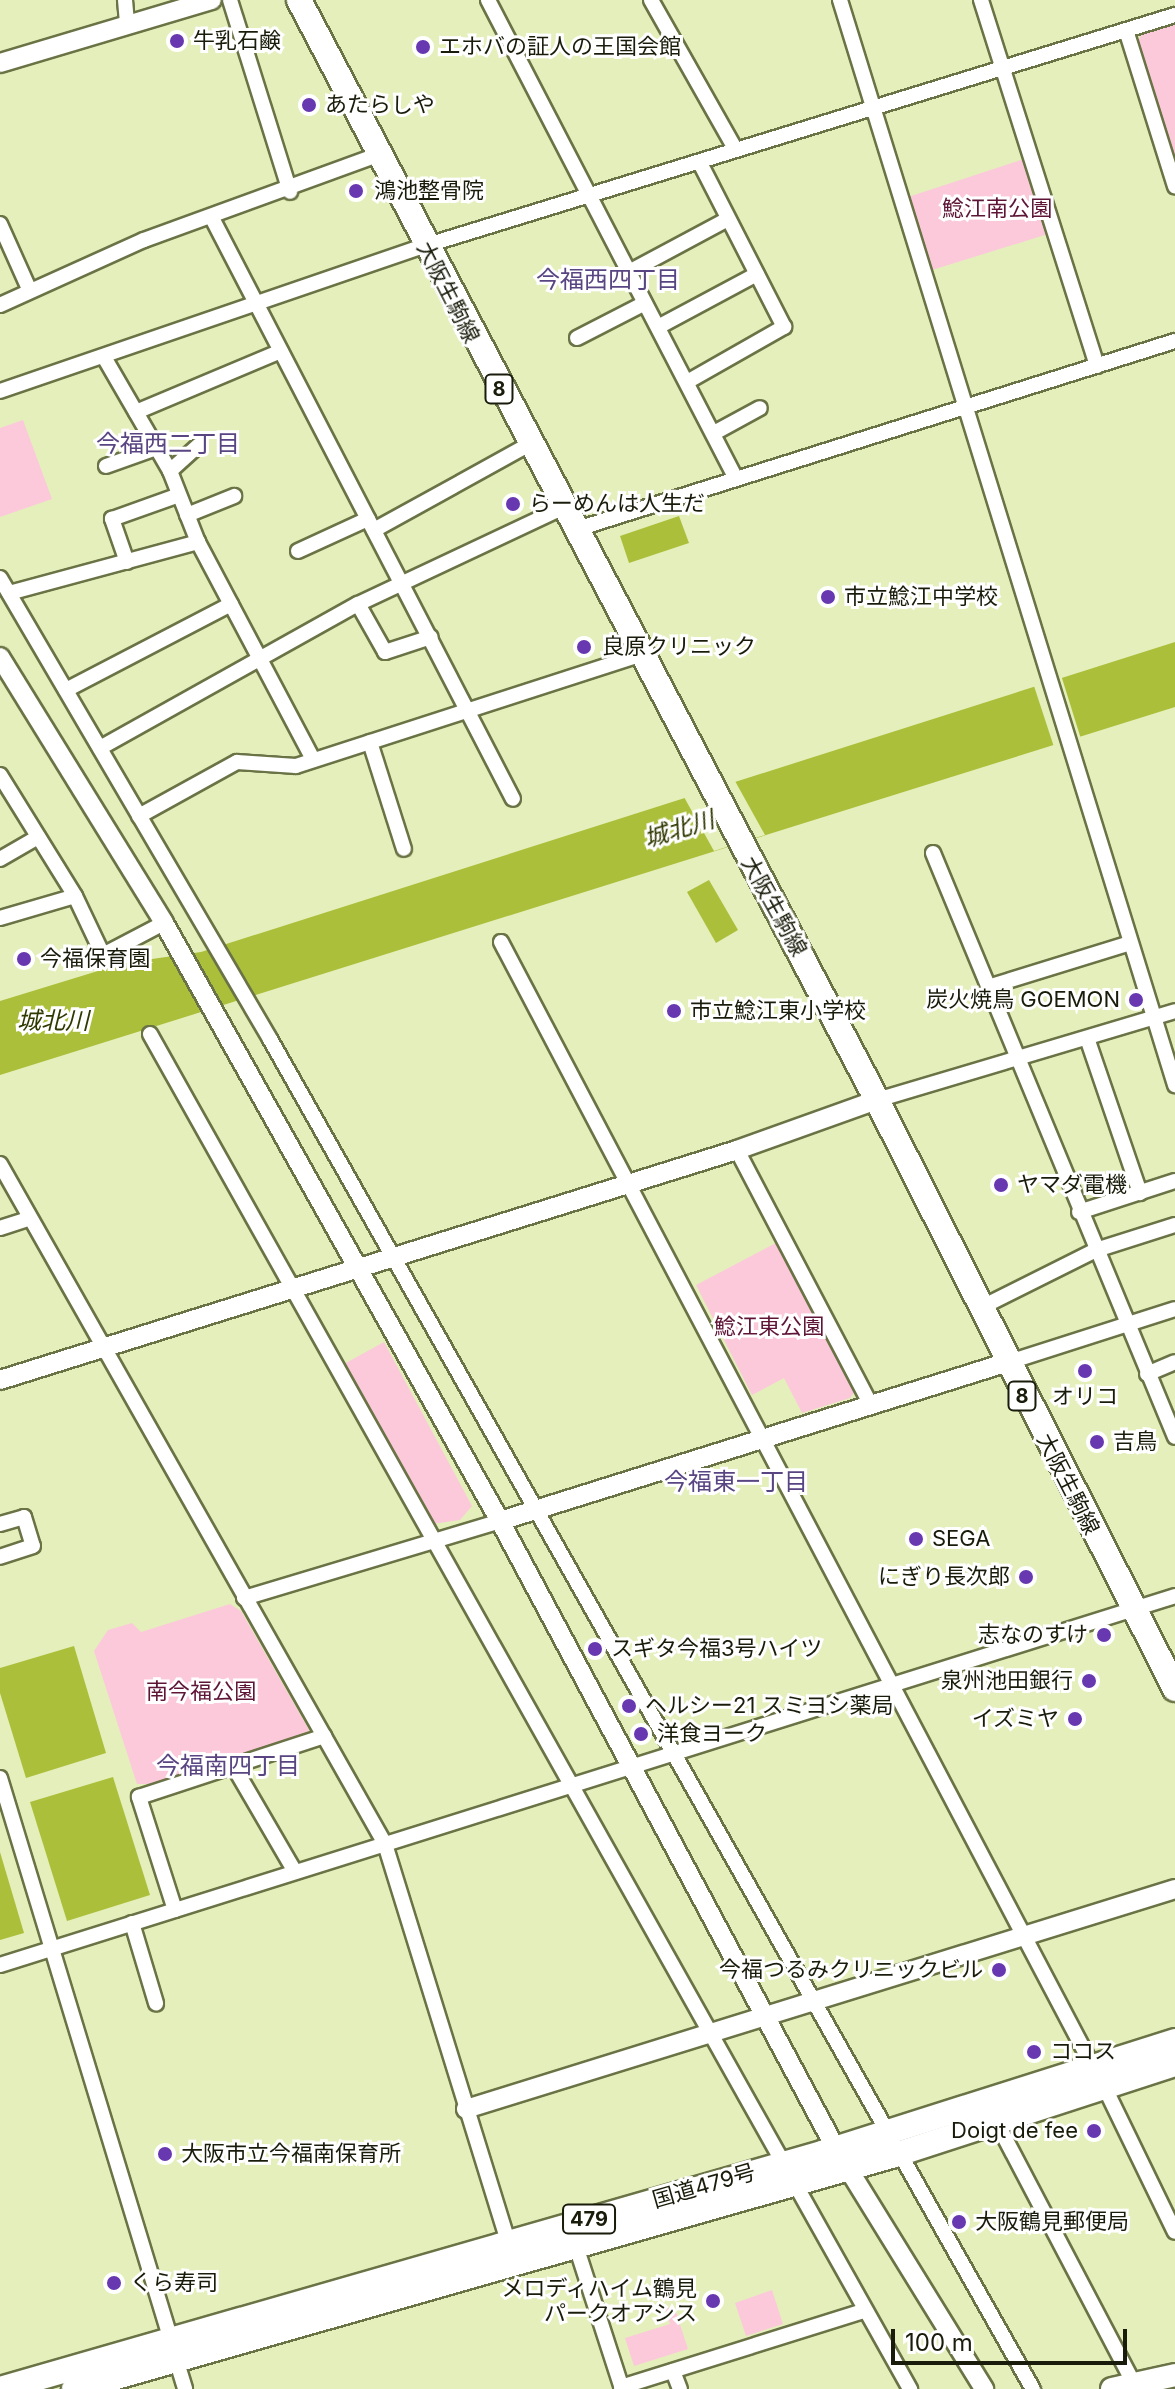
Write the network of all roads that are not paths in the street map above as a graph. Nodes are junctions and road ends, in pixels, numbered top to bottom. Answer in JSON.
{"nodes":[{"id":1,"x":125,"y":0,"type":"edge"},
{"id":2,"x":212,"y":0,"type":"edge"},
{"id":3,"x":230,"y":0,"type":"edge"},
{"id":4,"x":299,"y":0,"type":"edge"},
{"id":5,"x":488,"y":0,"type":"edge"},
{"id":6,"x":651,"y":0,"type":"edge"},
{"id":7,"x":840,"y":0,"type":"edge"},
{"id":8,"x":981,"y":0,"type":"edge"},
{"id":9,"x":1175,"y":15,"type":"edge"},
{"id":10,"x":127,"y":24,"type":"junction"},
{"id":11,"x":1126,"y":30,"type":"junction"},
{"id":12,"x":0,"y":63,"type":"edge"},
{"id":13,"x":1004,"y":68,"type":"junction"},
{"id":14,"x":871,"y":110,"type":"junction"},
{"id":15,"x":736,"y":150,"type":"junction"},
{"id":16,"x":378,"y":155,"type":"junction"},
{"id":17,"x":700,"y":163,"type":"junction"},
{"id":18,"x":1175,"y":186,"type":"edge"},
{"id":19,"x":290,"y":192,"type":"junction"},
{"id":20,"x":590,"y":197,"type":"junction"},
{"id":21,"x":212,"y":218,"type":"junction"},
{"id":22,"x":728,"y":219,"type":"junction"},
{"id":23,"x":0,"y":224,"type":"edge"},
{"id":24,"x":424,"y":246,"type":"junction"},
{"id":25,"x":629,"y":272,"type":"junction"},
{"id":26,"x":757,"y":274,"type":"junction"},
{"id":27,"x":30,"y":291,"type":"junction"},
{"id":28,"x":645,"y":303,"type":"junction"},
{"id":29,"x":257,"y":304,"type":"junction"},
{"id":30,"x":0,"y":305,"type":"edge"},
{"id":31,"x":658,"y":327,"type":"junction"},
{"id":32,"x":577,"y":338,"type":"dead end"},
{"id":33,"x":1175,"y":341,"type":"edge"},
{"id":34,"x":281,"y":351,"type":"junction"},
{"id":35,"x":104,"y":357,"type":"junction"},
{"id":36,"x":1097,"y":366,"type":"junction"},
{"id":37,"x":687,"y":382,"type":"junction"},
{"id":38,"x":0,"y":391,"type":"edge"},
{"id":39,"x":962,"y":406,"type":"junction"},
{"id":40,"x":760,"y":408,"type":"dead end"},
{"id":41,"x":136,"y":412,"type":"junction"},
{"id":42,"x":714,"y":433,"type":"junction"},
{"id":43,"x":199,"y":445,"type":"dead end"},
{"id":44,"x":528,"y":445,"type":"junction"},
{"id":45,"x":156,"y":448,"type":"junction"},
{"id":46,"x":106,"y":466,"type":"dead end"},
{"id":47,"x":170,"y":471,"type":"junction"},
{"id":48,"x":735,"y":477,"type":"junction"},
{"id":49,"x":179,"y":495,"type":"junction"},
{"id":50,"x":234,"y":496,"type":"dead end"},
{"id":51,"x":562,"y":508,"type":"junction"},
{"id":52,"x":187,"y":515,"type":"junction"},
{"id":53,"x":371,"y":524,"type":"junction"},
{"id":54,"x":573,"y":530,"type":"junction"},
{"id":55,"x":198,"y":542,"type":"junction"},
{"id":56,"x":298,"y":551,"type":"dead end"},
{"id":57,"x":127,"y":562,"type":"junction"},
{"id":58,"x":0,"y":578,"type":"edge"},
{"id":59,"x":401,"y":583,"type":"junction"},
{"id":60,"x":9,"y":593,"type":"junction"},
{"id":61,"x":231,"y":604,"type":"junction"},
{"id":62,"x":358,"y":604,"type":"junction"},
{"id":63,"x":431,"y":637,"type":"junction"},
{"id":64,"x":640,"y":655,"type":"junction"},
{"id":65,"x":0,"y":657,"type":"edge"},
{"id":66,"x":261,"y":661,"type":"junction"},
{"id":67,"x":66,"y":690,"type":"junction"},
{"id":68,"x":468,"y":710,"type":"junction"},
{"id":69,"x":370,"y":742,"type":"junction"},
{"id":70,"x":100,"y":748,"type":"junction"},
{"id":71,"x":313,"y":759,"type":"junction"},
{"id":72,"x":0,"y":775,"type":"edge"},
{"id":73,"x":513,"y":799,"type":"dead end"},
{"id":74,"x":139,"y":816,"type":"junction"},
{"id":75,"x":38,"y":837,"type":"junction"},
{"id":76,"x":404,"y":849,"type":"dead end"},
{"id":77,"x":933,"y":853,"type":"dead end"},
{"id":78,"x":0,"y":859,"type":"edge"},
{"id":79,"x":75,"y":896,"type":"junction"},
{"id":80,"x":0,"y":918,"type":"edge"},
{"id":81,"x":164,"y":923,"type":"junction"},
{"id":82,"x":501,"y":942,"type":"dead end"},
{"id":83,"x":1130,"y":943,"type":"junction"},
{"id":84,"x":988,"y":987,"type":"junction"},
{"id":85,"x":1175,"y":1011,"type":"edge"},
{"id":86,"x":1154,"y":1018,"type":"junction"},
{"id":87,"x":150,"y":1034,"type":"dead end"},
{"id":88,"x":1087,"y":1038,"type":"junction"},
{"id":89,"x":1017,"y":1058,"type":"junction"},
{"id":90,"x":1175,"y":1085,"type":"edge"},
{"id":91,"x":877,"y":1100,"type":"junction"},
{"id":92,"x":737,"y":1150,"type":"junction"},
{"id":93,"x":0,"y":1164,"type":"edge"},
{"id":94,"x":1175,"y":1181,"type":"edge"},
{"id":95,"x":628,"y":1184,"type":"junction"},
{"id":96,"x":1140,"y":1193,"type":"junction"},
{"id":97,"x":1079,"y":1212,"type":"junction"},
{"id":98,"x":28,"y":1219,"type":"junction"},
{"id":99,"x":1175,"y":1225,"type":"edge"},
{"id":100,"x":0,"y":1228,"type":"edge"},
{"id":101,"x":1096,"y":1250,"type":"junction"},
{"id":102,"x":393,"y":1258,"type":"junction"},
{"id":103,"x":357,"y":1271,"type":"junction"},
{"id":104,"x":293,"y":1291,"type":"junction"},
{"id":105,"x":978,"y":1309,"type":"junction"},
{"id":106,"x":1175,"y":1309,"type":"edge"},
{"id":107,"x":1126,"y":1325,"type":"junction"},
{"id":108,"x":100,"y":1348,"type":"junction"},
{"id":109,"x":1175,"y":1362,"type":"edge"},
{"id":110,"x":1005,"y":1363,"type":"junction"},
{"id":111,"x":1147,"y":1374,"type":"junction"},
{"id":112,"x":0,"y":1380,"type":"edge"},
{"id":113,"x":871,"y":1405,"type":"junction"},
{"id":114,"x":1175,"y":1437,"type":"edge"},
{"id":115,"x":764,"y":1438,"type":"junction"},
{"id":116,"x":532,"y":1511,"type":"junction"},
{"id":117,"x":500,"y":1521,"type":"junction"},
{"id":118,"x":0,"y":1524,"type":"edge"},
{"id":119,"x":434,"y":1542,"type":"junction"},
{"id":120,"x":0,"y":1557,"type":"edge"},
{"id":121,"x":1175,"y":1596,"type":"edge"},
{"id":122,"x":244,"y":1598,"type":"junction"},
{"id":123,"x":1133,"y":1609,"type":"junction"},
{"id":124,"x":892,"y":1685,"type":"junction"},
{"id":125,"x":1175,"y":1689,"type":"edge"},
{"id":126,"x":324,"y":1736,"type":"junction"},
{"id":127,"x":672,"y":1754,"type":"junction"},
{"id":128,"x":634,"y":1766,"type":"junction"},
{"id":129,"x":234,"y":1767,"type":"junction"},
{"id":130,"x":0,"y":1778,"type":"edge"},
{"id":131,"x":568,"y":1787,"type":"junction"},
{"id":132,"x":385,"y":1844,"type":"junction"},
{"id":133,"x":295,"y":1872,"type":"junction"},
{"id":134,"x":1175,"y":1889,"type":"edge"},
{"id":135,"x":175,"y":1910,"type":"junction"},
{"id":136,"x":132,"y":1923,"type":"junction"},
{"id":137,"x":1023,"y":1936,"type":"junction"},
{"id":138,"x":54,"y":1948,"type":"junction"},
{"id":139,"x":0,"y":1965,"type":"edge"},
{"id":140,"x":815,"y":2002,"type":"junction"},
{"id":141,"x":156,"y":2003,"type":"dead end"},
{"id":142,"x":768,"y":2014,"type":"junction"},
{"id":143,"x":706,"y":2036,"type":"junction"},
{"id":144,"x":1175,"y":2041,"type":"edge"},
{"id":145,"x":1175,"y":2064,"type":"edge"},
{"id":146,"x":1098,"y":2076,"type":"junction"},
{"id":147,"x":466,"y":2109,"type":"junction"},
{"id":148,"x":996,"y":2121,"type":"junction"},
{"id":149,"x":890,"y":2144,"type":"junction"},
{"id":150,"x":843,"y":2158,"type":"junction"},
{"id":151,"x":786,"y":2175,"type":"junction"},
{"id":152,"x":1175,"y":2232,"type":"edge"},
{"id":153,"x":572,"y":2236,"type":"junction"},
{"id":154,"x":508,"y":2242,"type":"junction"},
{"id":155,"x":863,"y":2311,"type":"junction"},
{"id":156,"x":174,"y":2350,"type":"junction"},
{"id":157,"x":673,"y":2371,"type":"junction"},
{"id":158,"x":1175,"y":2375,"type":"edge"},
{"id":159,"x":1123,"y":2386,"type":"edge"},
{"id":160,"x":622,"y":2388,"type":"edge"},
{"id":161,"x":0,"y":2389,"type":"edge"},
{"id":162,"x":74,"y":2389,"type":"edge"},
{"id":163,"x":185,"y":2389,"type":"edge"},
{"id":164,"x":680,"y":2389,"type":"edge"},
{"id":165,"x":910,"y":2389,"type":"edge"},
{"id":166,"x":984,"y":2389,"type":"edge"},
{"id":167,"x":1033,"y":2389,"type":"edge"}],
"edges":[{"from":1,"to":10,"type":"street"},
{"from":2,"to":10,"type":"street"},
{"from":3,"to":19,"type":"street"},
{"from":4,"to":16,"type":"main road","name":"大阪生駒線","number":"8"},
{"from":5,"to":20,"type":"street"},
{"from":6,"to":15,"type":"street"},
{"from":7,"to":14,"type":"street"},
{"from":8,"to":13,"type":"street"},
{"from":9,"to":11,"type":"street"},
{"from":10,"to":12,"type":"street"},
{"from":11,"to":13,"type":"street"},
{"from":11,"to":18,"type":"street"},
{"from":13,"to":14,"type":"street"},
{"from":13,"to":36,"type":"street"},
{"from":14,"to":15,"type":"street"},
{"from":14,"to":39,"type":"street"},
{"from":15,"to":17,"type":"street"},
{"from":16,"to":19,"type":"street"},
{"from":16,"to":24,"type":"main road","name":"大阪生駒線","number":"8"},
{"from":17,"to":20,"type":"street"},
{"from":17,"to":22,"type":"street"},
{"from":19,"to":21,"type":"street"},
{"from":20,"to":24,"type":"street"},
{"from":20,"to":25,"type":"street"},
{"from":21,"to":27,"type":"street"},
{"from":21,"to":29,"type":"street"},
{"from":22,"to":25,"type":"street"},
{"from":22,"to":26,"type":"street"},
{"from":23,"to":27,"type":"street"},
{"from":24,"to":29,"type":"street"},
{"from":24,"to":44,"type":"main road","name":"大阪生駒線","number":"8"},
{"from":25,"to":28,"type":"street"},
{"from":26,"to":31,"type":"street"},
{"from":26,"to":37,"type":"street"},
{"from":27,"to":30,"type":"street"},
{"from":28,"to":31,"type":"street"},
{"from":28,"to":32,"type":"street"},
{"from":29,"to":34,"type":"street"},
{"from":29,"to":35,"type":"street"},
{"from":31,"to":37,"type":"street"},
{"from":33,"to":36,"type":"street"},
{"from":34,"to":41,"type":"street"},
{"from":34,"to":53,"type":"street"},
{"from":35,"to":38,"type":"street"},
{"from":35,"to":41,"type":"street"},
{"from":36,"to":39,"type":"street"},
{"from":37,"to":42,"type":"street"},
{"from":39,"to":48,"type":"street"},
{"from":39,"to":83,"type":"street"},
{"from":40,"to":42,"type":"street"},
{"from":41,"to":45,"type":"street"},
{"from":42,"to":48,"type":"street"},
{"from":43,"to":47,"type":"street"},
{"from":44,"to":51,"type":"main road","name":"大阪生駒線","number":"8"},
{"from":44,"to":53,"type":"street"},
{"from":45,"to":46,"type":"street"},
{"from":45,"to":47,"type":"street"},
{"from":47,"to":49,"type":"street"},
{"from":48,"to":54,"type":"street"},
{"from":49,"to":52,"type":"street"},
{"from":49,"to":57,"type":"street"},
{"from":50,"to":52,"type":"street"},
{"from":51,"to":54,"type":"main road","name":"大阪生駒線","number":"8"},
{"from":51,"to":59,"type":"street"},
{"from":52,"to":55,"type":"street"},
{"from":53,"to":56,"type":"street"},
{"from":53,"to":59,"type":"street"},
{"from":54,"to":64,"type":"main road","name":"大阪生駒線","number":"8"},
{"from":55,"to":57,"type":"street"},
{"from":55,"to":61,"type":"street"},
{"from":57,"to":60,"type":"street"},
{"from":58,"to":60,"type":"street"},
{"from":59,"to":62,"type":"street"},
{"from":59,"to":63,"type":"street"},
{"from":60,"to":67,"type":"street"},
{"from":61,"to":66,"type":"street"},
{"from":61,"to":67,"type":"street"},
{"from":62,"to":63,"type":"street"},
{"from":62,"to":66,"type":"street"},
{"from":63,"to":68,"type":"street"},
{"from":64,"to":68,"type":"street"},
{"from":64,"to":91,"type":"main road","name":"大阪生駒線","number":"8"},
{"from":65,"to":81,"type":"street"},
{"from":66,"to":70,"type":"street"},
{"from":66,"to":71,"type":"street"},
{"from":67,"to":70,"type":"street"},
{"from":68,"to":69,"type":"street"},
{"from":68,"to":73,"type":"street"},
{"from":69,"to":71,"type":"street"},
{"from":69,"to":76,"type":"street"},
{"from":70,"to":74,"type":"street"},
{"from":71,"to":74,"type":"street"},
{"from":72,"to":75,"type":"street"},
{"from":74,"to":102,"type":"street"},
{"from":75,"to":78,"type":"street"},
{"from":75,"to":79,"type":"street"},
{"from":77,"to":84,"type":"street"},
{"from":79,"to":80,"type":"street"},
{"from":79,"to":81,"type":"street"},
{"from":81,"to":103,"type":"street"},
{"from":82,"to":95,"type":"street"},
{"from":83,"to":84,"type":"street"},
{"from":83,"to":86,"type":"street"},
{"from":84,"to":89,"type":"street"},
{"from":85,"to":86,"type":"street"},
{"from":86,"to":88,"type":"street"},
{"from":86,"to":90,"type":"street"},
{"from":87,"to":104,"type":"street"},
{"from":88,"to":89,"type":"street"},
{"from":88,"to":96,"type":"street"},
{"from":89,"to":91,"type":"street"},
{"from":89,"to":97,"type":"street"},
{"from":91,"to":92,"type":"street"},
{"from":91,"to":105,"type":"main road","name":"大阪生駒線","number":"8"},
{"from":92,"to":95,"type":"street"},
{"from":92,"to":113,"type":"street"},
{"from":93,"to":98,"type":"street"},
{"from":94,"to":96,"type":"street"},
{"from":95,"to":102,"type":"street"},
{"from":95,"to":115,"type":"street"},
{"from":96,"to":97,"type":"street"},
{"from":97,"to":101,"type":"street"},
{"from":98,"to":100,"type":"street"},
{"from":98,"to":108,"type":"street"},
{"from":99,"to":101,"type":"street"},
{"from":101,"to":105,"type":"street"},
{"from":101,"to":107,"type":"street"},
{"from":102,"to":103,"type":"street"},
{"from":102,"to":116,"type":"street"},
{"from":103,"to":104,"type":"street"},
{"from":103,"to":117,"type":"street"},
{"from":104,"to":108,"type":"street"},
{"from":104,"to":119,"type":"street"},
{"from":105,"to":110,"type":"main road","name":"大阪生駒線","number":"8"},
{"from":106,"to":107,"type":"street"},
{"from":107,"to":110,"type":"street"},
{"from":107,"to":111,"type":"street"},
{"from":108,"to":112,"type":"street"},
{"from":108,"to":122,"type":"street"},
{"from":109,"to":111,"type":"street"},
{"from":110,"to":113,"type":"street"},
{"from":110,"to":123,"type":"main road","name":"大阪生駒線","number":"8"},
{"from":111,"to":114,"type":"street"},
{"from":113,"to":115,"type":"street"},
{"from":115,"to":116,"type":"street"},
{"from":115,"to":124,"type":"street"},
{"from":116,"to":117,"type":"street"},
{"from":116,"to":127,"type":"street"},
{"from":117,"to":119,"type":"street"},
{"from":117,"to":128,"type":"street"},
{"from":118,"to":120,"type":"street"},
{"from":119,"to":122,"type":"street"},
{"from":119,"to":131,"type":"street"},
{"from":121,"to":123,"type":"street"},
{"from":122,"to":126,"type":"street"},
{"from":123,"to":124,"type":"street"},
{"from":123,"to":125,"type":"main road","name":"大阪生駒線","number":"8"},
{"from":124,"to":127,"type":"street"},
{"from":124,"to":137,"type":"street"},
{"from":126,"to":129,"type":"street"},
{"from":126,"to":132,"type":"street"},
{"from":127,"to":128,"type":"street"},
{"from":127,"to":140,"type":"street"},
{"from":128,"to":131,"type":"street"},
{"from":128,"to":142,"type":"street"},
{"from":129,"to":133,"type":"street"},
{"from":129,"to":135,"type":"street"},
{"from":130,"to":138,"type":"street"},
{"from":131,"to":132,"type":"street"},
{"from":131,"to":143,"type":"street"},
{"from":132,"to":133,"type":"street"},
{"from":132,"to":147,"type":"street"},
{"from":133,"to":135,"type":"street"},
{"from":134,"to":137,"type":"street"},
{"from":135,"to":136,"type":"street"},
{"from":136,"to":138,"type":"street"},
{"from":136,"to":141,"type":"street"},
{"from":137,"to":140,"type":"street"},
{"from":137,"to":146,"type":"street"},
{"from":138,"to":139,"type":"street"},
{"from":138,"to":156,"type":"street"},
{"from":140,"to":142,"type":"street"},
{"from":140,"to":149,"type":"street"},
{"from":142,"to":143,"type":"street"},
{"from":142,"to":150,"type":"street"},
{"from":143,"to":147,"type":"street"},
{"from":143,"to":151,"type":"street"},
{"from":144,"to":146,"type":"main road","name":"国道479号","number":"479"},
{"from":145,"to":146,"type":"main road","name":"国道479号","number":"479"},
{"from":146,"to":148,"type":"main road","name":"国道479号","number":"479"},
{"from":146,"to":149,"type":"main road","name":"国道479号","number":"479"},
{"from":146,"to":152,"type":"street"},
{"from":147,"to":154,"type":"street"},
{"from":148,"to":149,"type":"main road","name":"国道479号","number":"479"},
{"from":148,"to":159,"type":"street"},
{"from":149,"to":150,"type":"main road","name":"国道479号","number":"479"},
{"from":149,"to":167,"type":"street"},
{"from":150,"to":151,"type":"main road","name":"国道479号","number":"479"},
{"from":150,"to":166,"type":"street"},
{"from":151,"to":153,"type":"main road","name":"国道479号","number":"479"},
{"from":151,"to":155,"type":"street"},
{"from":153,"to":154,"type":"main road","name":"国道479号","number":"479"},
{"from":153,"to":156,"type":"main road","name":"国道479号","number":"479"},
{"from":153,"to":160,"type":"street"},
{"from":154,"to":156,"type":"main road","name":"国道479号","number":"479"},
{"from":155,"to":157,"type":"street"},
{"from":155,"to":165,"type":"street"},
{"from":156,"to":161,"type":"main road","name":"国道479号","number":"479"},
{"from":156,"to":162,"type":"main road","name":"国道479号","number":"479"},
{"from":156,"to":163,"type":"street"},
{"from":157,"to":160,"type":"street"},
{"from":157,"to":164,"type":"street"},
{"from":158,"to":159,"type":"main road"}]}
